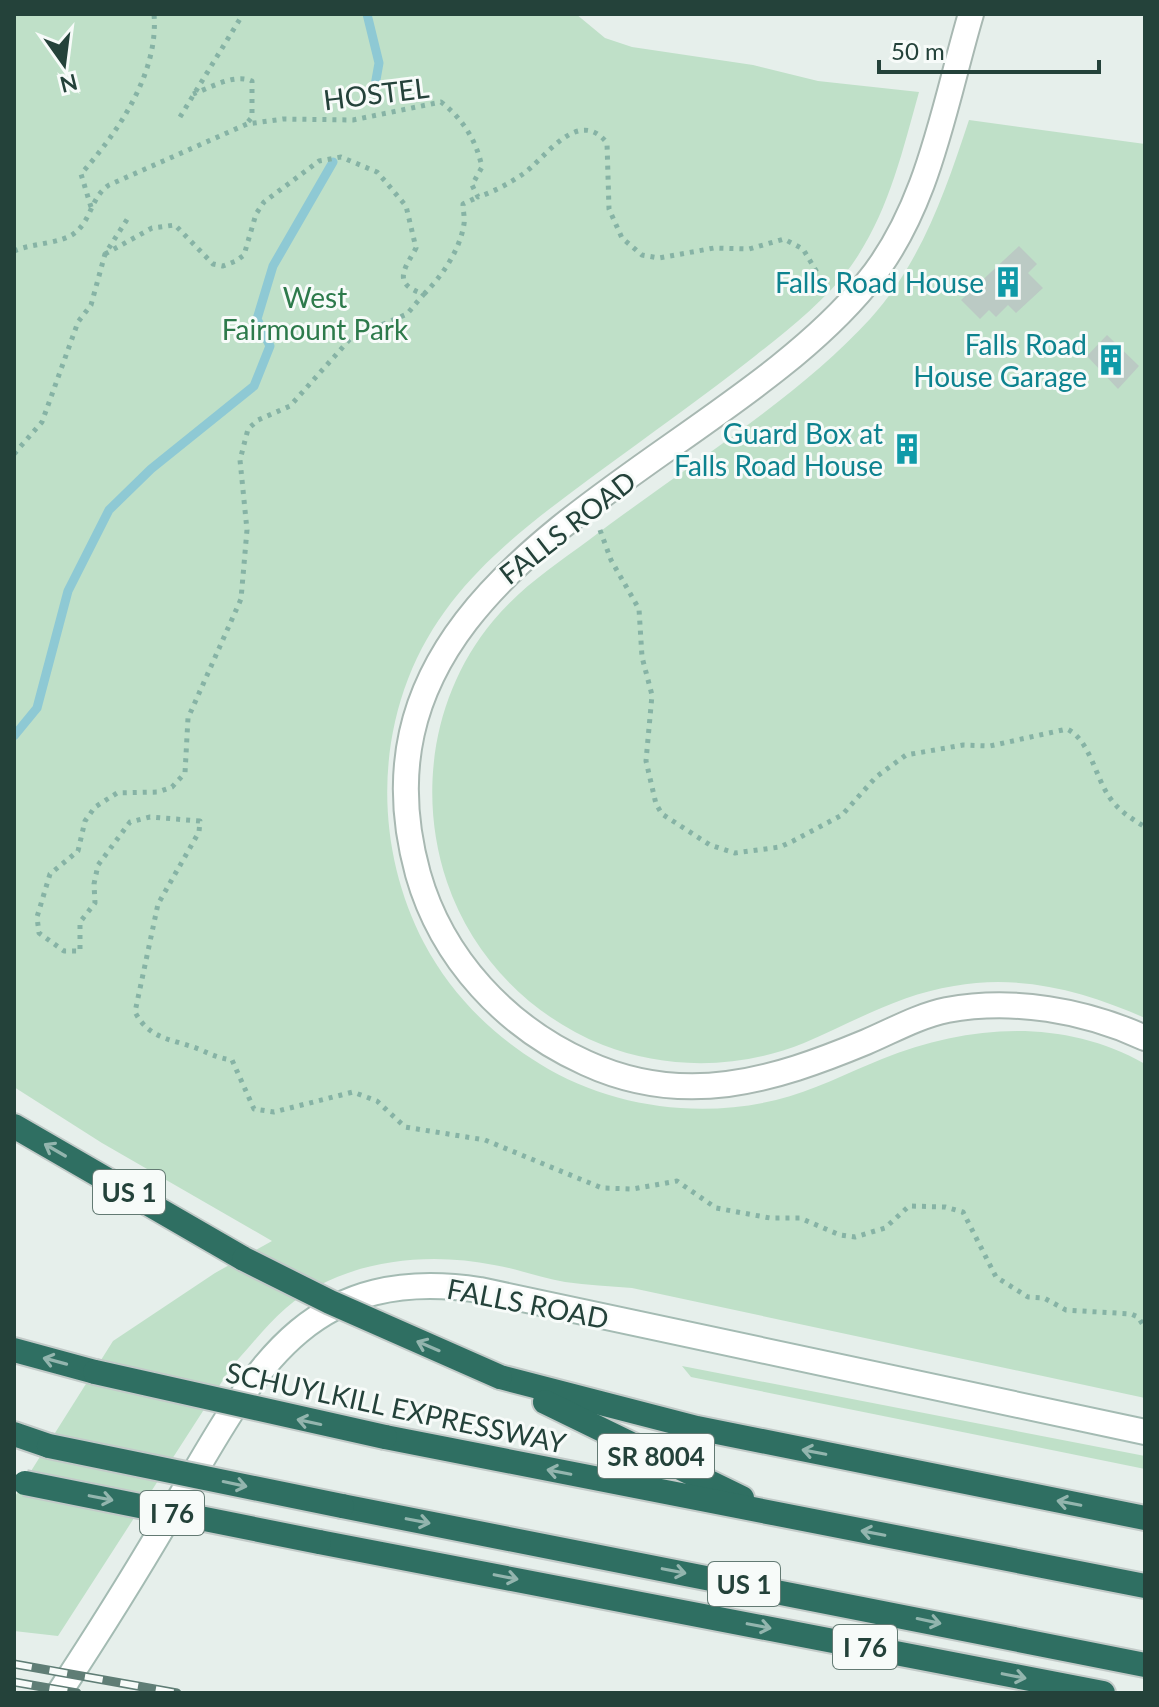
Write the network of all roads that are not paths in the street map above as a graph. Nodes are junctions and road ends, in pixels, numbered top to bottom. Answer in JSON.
{"nodes":[{"id":1,"x":971,"y":14,"type":"edge"},
{"id":2,"x":1145,"y":1038,"type":"edge"},
{"id":3,"x":14,"y":1126,"type":"edge"},
{"id":4,"x":14,"y":1350,"type":"edge"},
{"id":5,"x":500,"y":1377,"type":"junction"},
{"id":6,"x":1145,"y":1432,"type":"edge"},
{"id":7,"x":14,"y":1437,"type":"edge"},
{"id":8,"x":20,"y":1482,"type":"edge"},
{"id":9,"x":773,"y":1514,"type":"junction"},
{"id":10,"x":1145,"y":1518,"type":"edge"},
{"id":11,"x":1145,"y":1586,"type":"edge"},
{"id":12,"x":1145,"y":1665,"type":"edge"},
{"id":13,"x":59,"y":1693,"type":"edge"},
{"id":14,"x":1103,"y":1693,"type":"edge"}],
"edges":[{"from":1,"to":2,"type":"street","name":"FALLS ROAD"},
{"from":5,"to":3,"type":"highway","number":"US 1","one_way":true,"bridge":true},
{"from":9,"to":4,"type":"highway","name":"SCHUYLKILL EXPRESSWAY","one_way":true,"bridge":true},
{"from":5,"to":9,"type":"highway","number":"SR 8004"},
{"from":10,"to":5,"type":"highway","number":"US 1","one_way":true},
{"from":6,"to":13,"type":"street","name":"FALLS ROAD"},
{"from":7,"to":12,"type":"highway","number":"US 1","one_way":true,"bridge":true},
{"from":8,"to":14,"type":"highway","number":"I 76","one_way":true,"bridge":true},
{"from":11,"to":9,"type":"highway","name":"SCHUYLKILL EXPRESSWAY","one_way":true}]}
